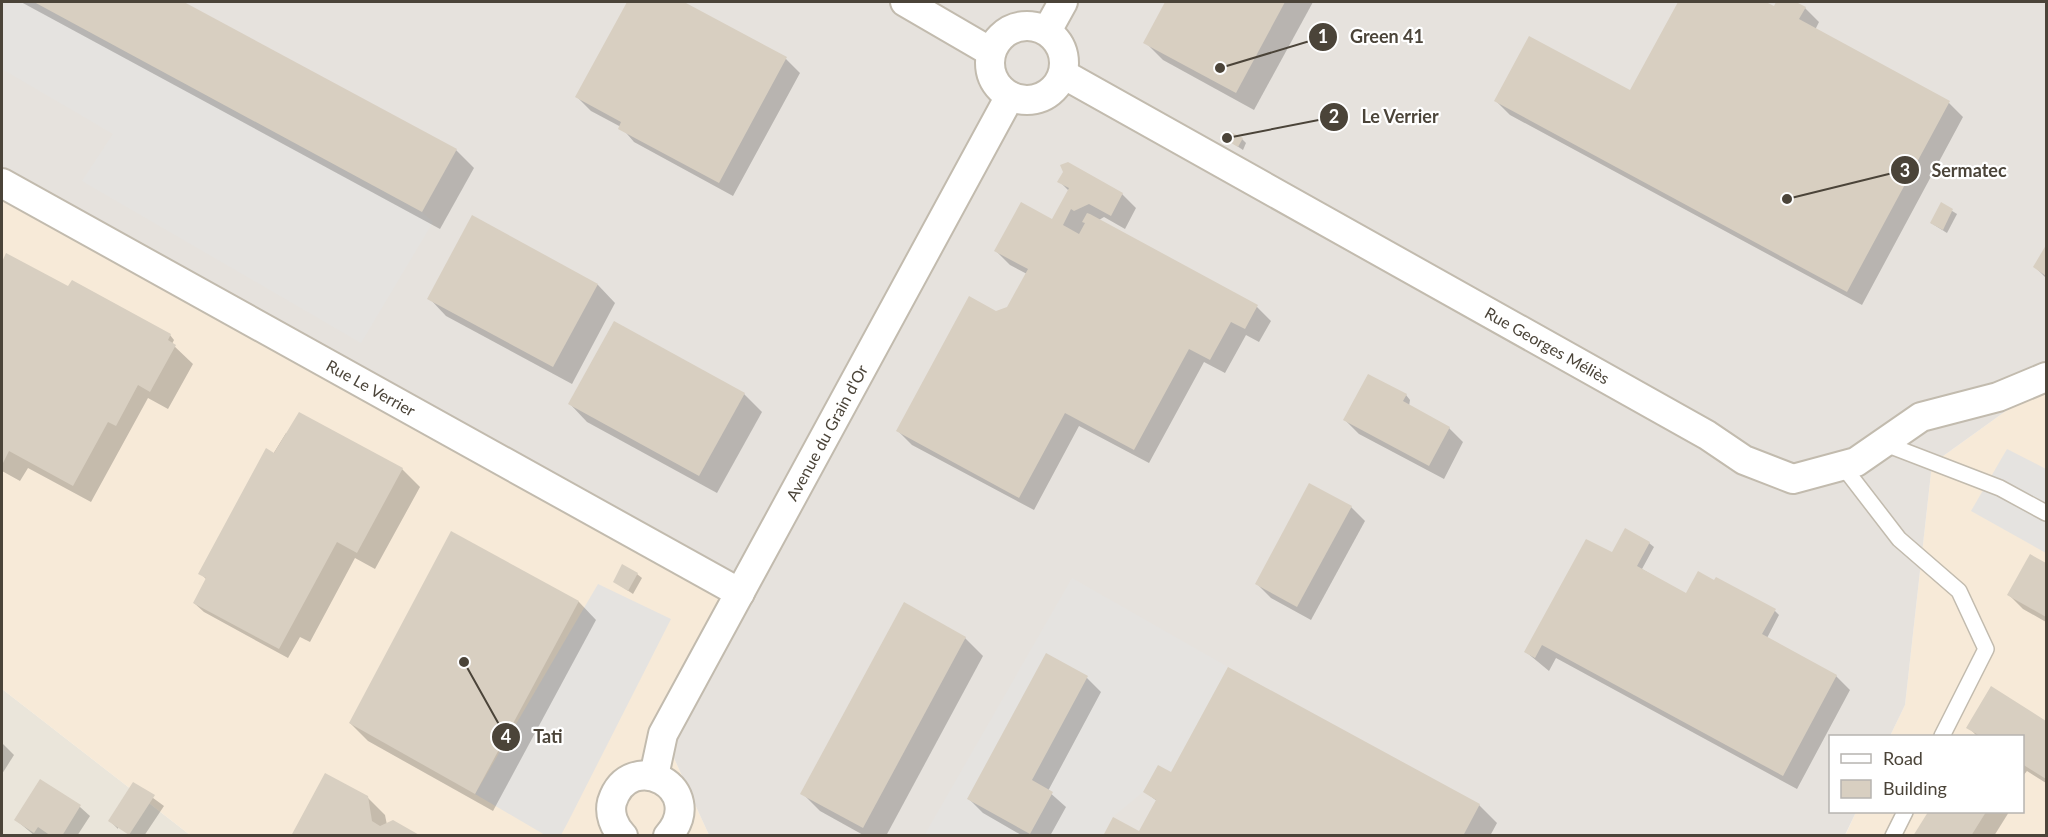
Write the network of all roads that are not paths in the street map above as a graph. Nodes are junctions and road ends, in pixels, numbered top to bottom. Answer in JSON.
{"nodes":[{"id":1,"x":905,"y":2,"type":"edge"},
{"id":2,"x":1063,"y":2,"type":"edge"},
{"id":3,"x":1047,"y":31,"type":"junction"},
{"id":4,"x":991,"y":52,"type":"junction"},
{"id":5,"x":1063,"y":74,"type":"junction"},
{"id":6,"x":1010,"y":96,"type":"junction"},
{"id":7,"x":2,"y":183,"type":"edge"},
{"id":8,"x":2046,"y":379,"type":"edge"},
{"id":9,"x":1883,"y":443,"type":"junction"},
{"id":10,"x":1842,"y":465,"type":"junction"},
{"id":11,"x":2046,"y":513,"type":"edge"},
{"id":12,"x":740,"y":593,"type":"junction"},
{"id":13,"x":1943,"y":735,"type":"edge"},
{"id":14,"x":654,"y":776,"type":"junction"},
{"id":15,"x":1904,"y":813,"type":"edge"},
{"id":16,"x":678,"y":833,"type":"edge"},
{"id":17,"x":619,"y":834,"type":"edge"},
{"id":18,"x":1893,"y":836,"type":"edge"}],
"edges":[{"from":1,"to":4,"type":"street"},
{"from":2,"to":3,"type":"street"},
{"from":3,"to":4,"type":"street"},
{"from":3,"to":5,"type":"street"},
{"from":4,"to":6,"type":"street"},
{"from":5,"to":6,"type":"street"},
{"from":5,"to":10,"type":"street","name":"Rue Georges Méliès"},
{"from":6,"to":12,"type":"street","name":"Avenue du Grain d'Or"},
{"from":7,"to":12,"type":"street","name":"Rue Le Verrier"},
{"from":8,"to":9,"type":"street","name":"Rue Georges Méliès"},
{"from":9,"to":10,"type":"street","name":"Rue Georges Méliès"},
{"from":9,"to":11,"type":"lane"},
{"from":10,"to":13,"type":"lane"},
{"from":12,"to":14,"type":"street","name":"Avenue du Grain d'Or"},
{"from":14,"to":16,"type":"street"},
{"from":14,"to":17,"type":"street"},
{"from":15,"to":18,"type":"lane"}]}
